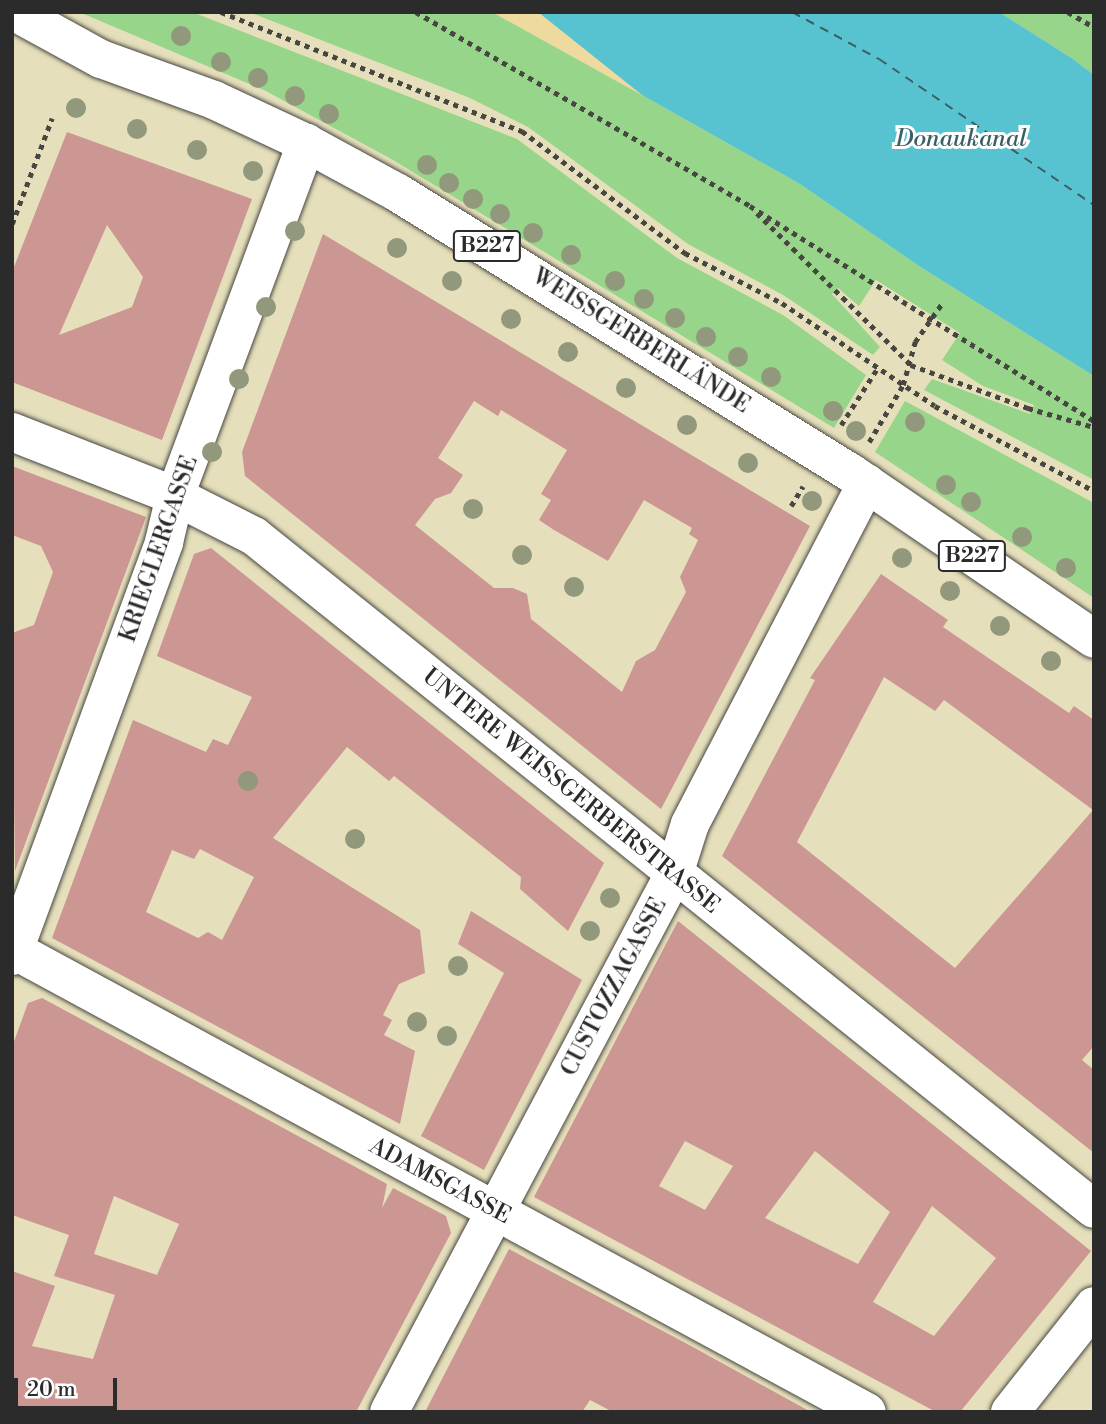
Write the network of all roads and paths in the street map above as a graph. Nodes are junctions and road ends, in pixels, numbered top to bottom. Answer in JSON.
{"nodes":[{"id":1,"x":15,"y":12,"type":"edge"},
{"id":2,"x":221,"y":12,"type":"edge"},
{"id":3,"x":416,"y":12,"type":"edge"},
{"id":4,"x":1068,"y":12,"type":"edge"},
{"id":5,"x":1094,"y":27,"type":"edge"},
{"id":6,"x":12,"y":43,"type":"edge"},
{"id":7,"x":101,"y":59,"type":"junction"},
{"id":8,"x":52,"y":118,"type":"dead end"},
{"id":9,"x":306,"y":143,"type":"junction"},
{"id":10,"x":750,"y":206,"type":"junction"},
{"id":11,"x":12,"y":224,"type":"edge"},
{"id":12,"x":943,"y":302,"type":"dead end"},
{"id":13,"x":930,"y":320,"type":"junction"},
{"id":14,"x":911,"y":365,"type":"junction"},
{"id":15,"x":877,"y":369,"type":"junction"},
{"id":16,"x":903,"y":385,"type":"junction"},
{"id":17,"x":1094,"y":424,"type":"edge"},
{"id":18,"x":837,"y":431,"type":"dead end"},
{"id":19,"x":12,"y":432,"type":"edge"},
{"id":20,"x":859,"y":478,"type":"junction"},
{"id":21,"x":1094,"y":491,"type":"edge"},
{"id":22,"x":175,"y":496,"type":"junction"},
{"id":23,"x":1094,"y":639,"type":"edge"},
{"id":24,"x":674,"y":874,"type":"junction"},
{"id":25,"x":13,"y":952,"type":"edge"},
{"id":26,"x":1094,"y":1209,"type":"edge"},
{"id":27,"x":495,"y":1211,"type":"junction"},
{"id":28,"x":1094,"y":1306,"type":"edge"},
{"id":29,"x":389,"y":1412,"type":"edge"},
{"id":30,"x":867,"y":1412,"type":"edge"},
{"id":31,"x":1010,"y":1412,"type":"edge"}],
"edges":[{"from":1,"to":7,"type":"street","name":"WEISSGERBERLÄNDE","number":"B227"},
{"from":2,"to":15,"type":"path"},
{"from":3,"to":10,"type":"path"},
{"from":4,"to":5,"type":"path"},
{"from":6,"to":7,"type":"street","number":"B227"},
{"from":7,"to":9,"type":"street","name":"WEISSGERBERLÄNDE","number":"B227"},
{"from":8,"to":11,"type":"path"},
{"from":9,"to":20,"type":"street","name":"WEISSGERBERLÄNDE","number":"B227"},
{"from":9,"to":22,"type":"street","name":"KRIEGLERGASSE"},
{"from":10,"to":13,"type":"path"},
{"from":10,"to":14,"type":"path"},
{"from":12,"to":13,"type":"path"},
{"from":13,"to":14,"type":"path"},
{"from":13,"to":17,"type":"path"},
{"from":14,"to":16,"type":"path"},
{"from":14,"to":17,"type":"path"},
{"from":15,"to":16,"type":"path"},
{"from":15,"to":18,"type":"path"},
{"from":16,"to":20,"type":"path"},
{"from":16,"to":21,"type":"path"},
{"from":19,"to":22,"type":"street","name":"UNTERE WEISSGERBERSTRASSE"},
{"from":20,"to":23,"type":"street","name":"WEISSGERBERLÄNDE","number":"B227"},
{"from":20,"to":24,"type":"street","name":"CUSTOZZAGASSE"},
{"from":22,"to":24,"type":"street","name":"UNTERE WEISSGERBERSTRASSE"},
{"from":22,"to":25,"type":"street","name":"KRIEGLERGASSE"},
{"from":24,"to":26,"type":"street","name":"UNTERE WEISSGERBERSTRASSE"},
{"from":24,"to":27,"type":"street","name":"CUSTOZZAGASSE"},
{"from":25,"to":27,"type":"street","name":"ADAMSGASSE"},
{"from":27,"to":29,"type":"street","name":"CUSTOZZAGASSE"},
{"from":27,"to":30,"type":"street","name":"ADAMSGASSE"},
{"from":28,"to":31,"type":"street"}]}
